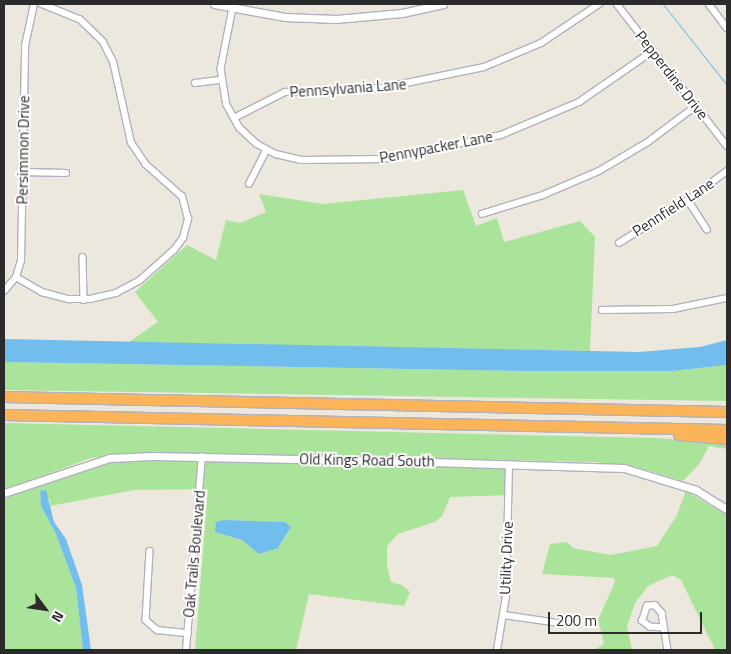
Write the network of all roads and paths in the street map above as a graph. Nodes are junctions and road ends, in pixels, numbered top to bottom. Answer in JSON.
{"nodes":[{"id":1,"x":34,"y":4,"type":"edge"},
{"id":2,"x":42,"y":4,"type":"edge"},
{"id":3,"x":214,"y":4,"type":"edge"},
{"id":4,"x":443,"y":4,"type":"edge"},
{"id":5,"x":599,"y":4,"type":"edge"},
{"id":6,"x":617,"y":4,"type":"edge"},
{"id":7,"x":708,"y":4,"type":"edge"},
{"id":8,"x":233,"y":8,"type":"junction"},
{"id":9,"x":727,"y":28,"type":"edge"},
{"id":10,"x":654,"y":51,"type":"junction"},
{"id":11,"x":221,"y":80,"type":"junction"},
{"id":12,"x":196,"y":83,"type":"dead end"},
{"id":13,"x":696,"y":106,"type":"junction"},
{"id":14,"x":234,"y":118,"type":"junction"},
{"id":15,"x":727,"y":146,"type":"edge"},
{"id":16,"x":266,"y":150,"type":"junction"},
{"id":17,"x":727,"y":171,"type":"edge"},
{"id":18,"x":23,"y":172,"type":"junction"},
{"id":19,"x":66,"y":173,"type":"dead end"},
{"id":20,"x":249,"y":184,"type":"dead end"},
{"id":21,"x":688,"y":200,"type":"junction"},
{"id":22,"x":482,"y":214,"type":"dead end"},
{"id":23,"x":707,"y":229,"type":"dead end"},
{"id":24,"x":619,"y":243,"type":"dead end"},
{"id":25,"x":82,"y":257,"type":"dead end"},
{"id":26,"x":16,"y":277,"type":"junction"},
{"id":27,"x":4,"y":290,"type":"edge"},
{"id":28,"x":727,"y":298,"type":"edge"},
{"id":29,"x":84,"y":300,"type":"junction"},
{"id":30,"x":602,"y":310,"type":"dead end"},
{"id":31,"x":4,"y":397,"type":"edge"},
{"id":32,"x":727,"y":406,"type":"edge"},
{"id":33,"x":673,"y":411,"type":"junction"},
{"id":34,"x":727,"y":412,"type":"edge"},
{"id":35,"x":4,"y":415,"type":"edge"},
{"id":36,"x":634,"y":428,"type":"junction"},
{"id":37,"x":727,"y":430,"type":"edge"},
{"id":38,"x":727,"y":439,"type":"edge"},
{"id":39,"x":202,"y":457,"type":"junction"},
{"id":40,"x":509,"y":465,"type":"junction"},
{"id":41,"x":4,"y":493,"type":"edge"},
{"id":42,"x":727,"y":509,"type":"edge"},
{"id":43,"x":150,"y":551,"type":"dead end"},
{"id":44,"x":504,"y":615,"type":"junction"},
{"id":45,"x":559,"y":623,"type":"dead end"},
{"id":46,"x":663,"y":628,"type":"junction"},
{"id":47,"x":188,"y":633,"type":"junction"},
{"id":48,"x":186,"y":650,"type":"edge"},
{"id":49,"x":497,"y":650,"type":"edge"},
{"id":50,"x":668,"y":650,"type":"edge"}],
"edges":[{"from":1,"to":18,"type":"street","name":"Persimmon Drive"},
{"from":2,"to":29,"type":"street"},
{"from":3,"to":8,"type":"street"},
{"from":4,"to":8,"type":"street"},
{"from":5,"to":14,"type":"street","name":"Pennsylvania Lane"},
{"from":6,"to":10,"type":"street","name":"Pepperdine Drive"},
{"from":7,"to":9,"type":"street"},
{"from":8,"to":11,"type":"street","name":"Pennypacker Lane"},
{"from":10,"to":13,"type":"street","name":"Pepperdine Drive"},
{"from":10,"to":16,"type":"street","name":"Pennypacker Lane"},
{"from":11,"to":12,"type":"street"},
{"from":11,"to":14,"type":"street","name":"Pennypacker Lane"},
{"from":13,"to":15,"type":"street","name":"Pepperdine Drive"},
{"from":13,"to":22,"type":"street"},
{"from":14,"to":16,"type":"street","name":"Pennypacker Lane"},
{"from":16,"to":20,"type":"street"},
{"from":17,"to":21,"type":"street","name":"Pennfield Lane"},
{"from":18,"to":19,"type":"street"},
{"from":18,"to":26,"type":"street","name":"Persimmon Drive"},
{"from":21,"to":23,"type":"street"},
{"from":21,"to":24,"type":"street","name":"Pennfield Lane"},
{"from":25,"to":29,"type":"street"},
{"from":26,"to":27,"type":"street"},
{"from":26,"to":29,"type":"street"},
{"from":28,"to":30,"type":"street"},
{"from":31,"to":33,"type":"highway"},
{"from":32,"to":33,"type":"highway"},
{"from":33,"to":34,"type":"highway"},
{"from":35,"to":36,"type":"highway"},
{"from":36,"to":37,"type":"highway"},
{"from":36,"to":38,"type":"highway"},
{"from":39,"to":40,"type":"street","name":"Old Kings Road South"},
{"from":39,"to":41,"type":"street","name":"Old Kings Road South"},
{"from":39,"to":47,"type":"street","name":"Oak Trails Boulevard"},
{"from":40,"to":42,"type":"street","name":"Old Kings Road South"},
{"from":40,"to":44,"type":"street","name":"Utility Drive"},
{"from":43,"to":47,"type":"street"},
{"from":44,"to":45,"type":"street"},
{"from":44,"to":49,"type":"street","name":"Utility Drive"},
{"from":46,"to":46,"type":"street"},
{"from":46,"to":50,"type":"street"},
{"from":47,"to":48,"type":"street","name":"Oak Trails Boulevard"}]}
